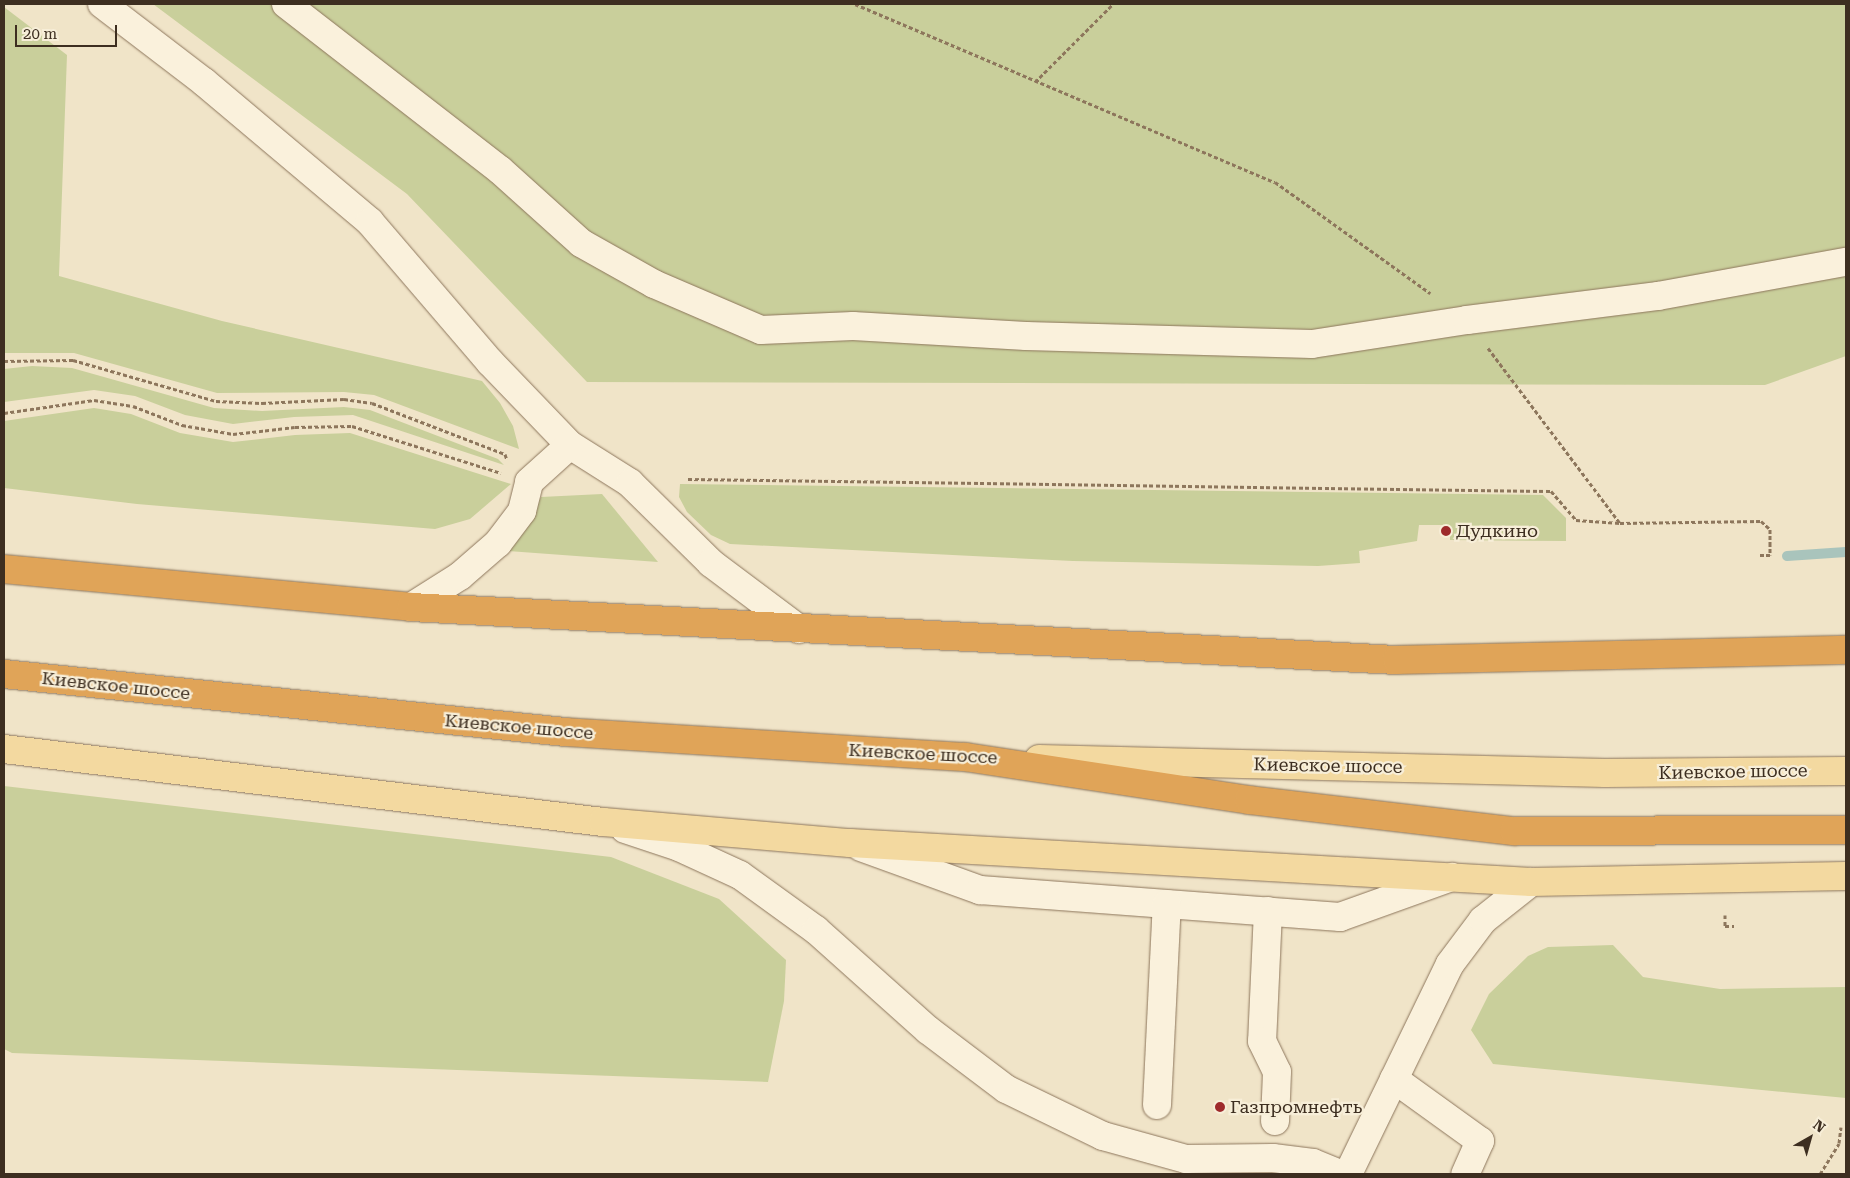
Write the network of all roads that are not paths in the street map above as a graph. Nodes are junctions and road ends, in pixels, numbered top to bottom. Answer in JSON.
{"nodes":[{"id":1,"x":102,"y":4,"type":"edge"},
{"id":2,"x":286,"y":4,"type":"edge"},
{"id":3,"x":1846,"y":262,"type":"edge"},
{"id":4,"x":570,"y":445,"type":"junction"},
{"id":5,"x":4,"y":569,"type":"edge"},
{"id":6,"x":412,"y":607,"type":"junction"},
{"id":7,"x":799,"y":629,"type":"junction"},
{"id":8,"x":1846,"y":650,"type":"edge"},
{"id":9,"x":4,"y":674,"type":"edge"},
{"id":10,"x":4,"y":749,"type":"edge"},
{"id":11,"x":965,"y":757,"type":"junction"},
{"id":12,"x":1846,"y":771,"type":"edge"},
{"id":13,"x":603,"y":822,"type":"junction"},
{"id":14,"x":1846,"y":830,"type":"edge"},
{"id":15,"x":850,"y":843,"type":"junction"},
{"id":16,"x":1846,"y":876,"type":"edge"},
{"id":17,"x":1452,"y":877,"type":"junction"},
{"id":18,"x":1531,"y":882,"type":"junction"},
{"id":19,"x":1168,"y":904,"type":"junction"},
{"id":20,"x":1268,"y":911,"type":"junction"},
{"id":21,"x":1394,"y":1079,"type":"junction"},
{"id":22,"x":1157,"y":1105,"type":"dead end"},
{"id":23,"x":1275,"y":1121,"type":"dead end"},
{"id":24,"x":1340,"y":1174,"type":"edge"},
{"id":25,"x":1348,"y":1174,"type":"edge"},
{"id":26,"x":1465,"y":1174,"type":"edge"}],
"edges":[{"from":1,"to":4,"type":"street"},
{"from":2,"to":3,"type":"street"},
{"from":4,"to":6,"type":"street"},
{"from":4,"to":7,"type":"street"},
{"from":5,"to":6,"type":"highway"},
{"from":6,"to":7,"type":"highway"},
{"from":7,"to":8,"type":"highway"},
{"from":9,"to":11,"type":"highway","name":"Киевское шоссе"},
{"from":10,"to":13,"type":"main road"},
{"from":11,"to":12,"type":"main road","name":"Киевское шоссе"},
{"from":11,"to":14,"type":"highway"},
{"from":13,"to":15,"type":"main road"},
{"from":13,"to":24,"type":"street"},
{"from":15,"to":17,"type":"main road"},
{"from":15,"to":19,"type":"street"},
{"from":16,"to":18,"type":"main road"},
{"from":17,"to":18,"type":"main road"},
{"from":17,"to":20,"type":"street"},
{"from":18,"to":21,"type":"street"},
{"from":19,"to":20,"type":"street"},
{"from":19,"to":22,"type":"street"},
{"from":20,"to":23,"type":"street"},
{"from":21,"to":25,"type":"street"},
{"from":21,"to":26,"type":"street"}]}
